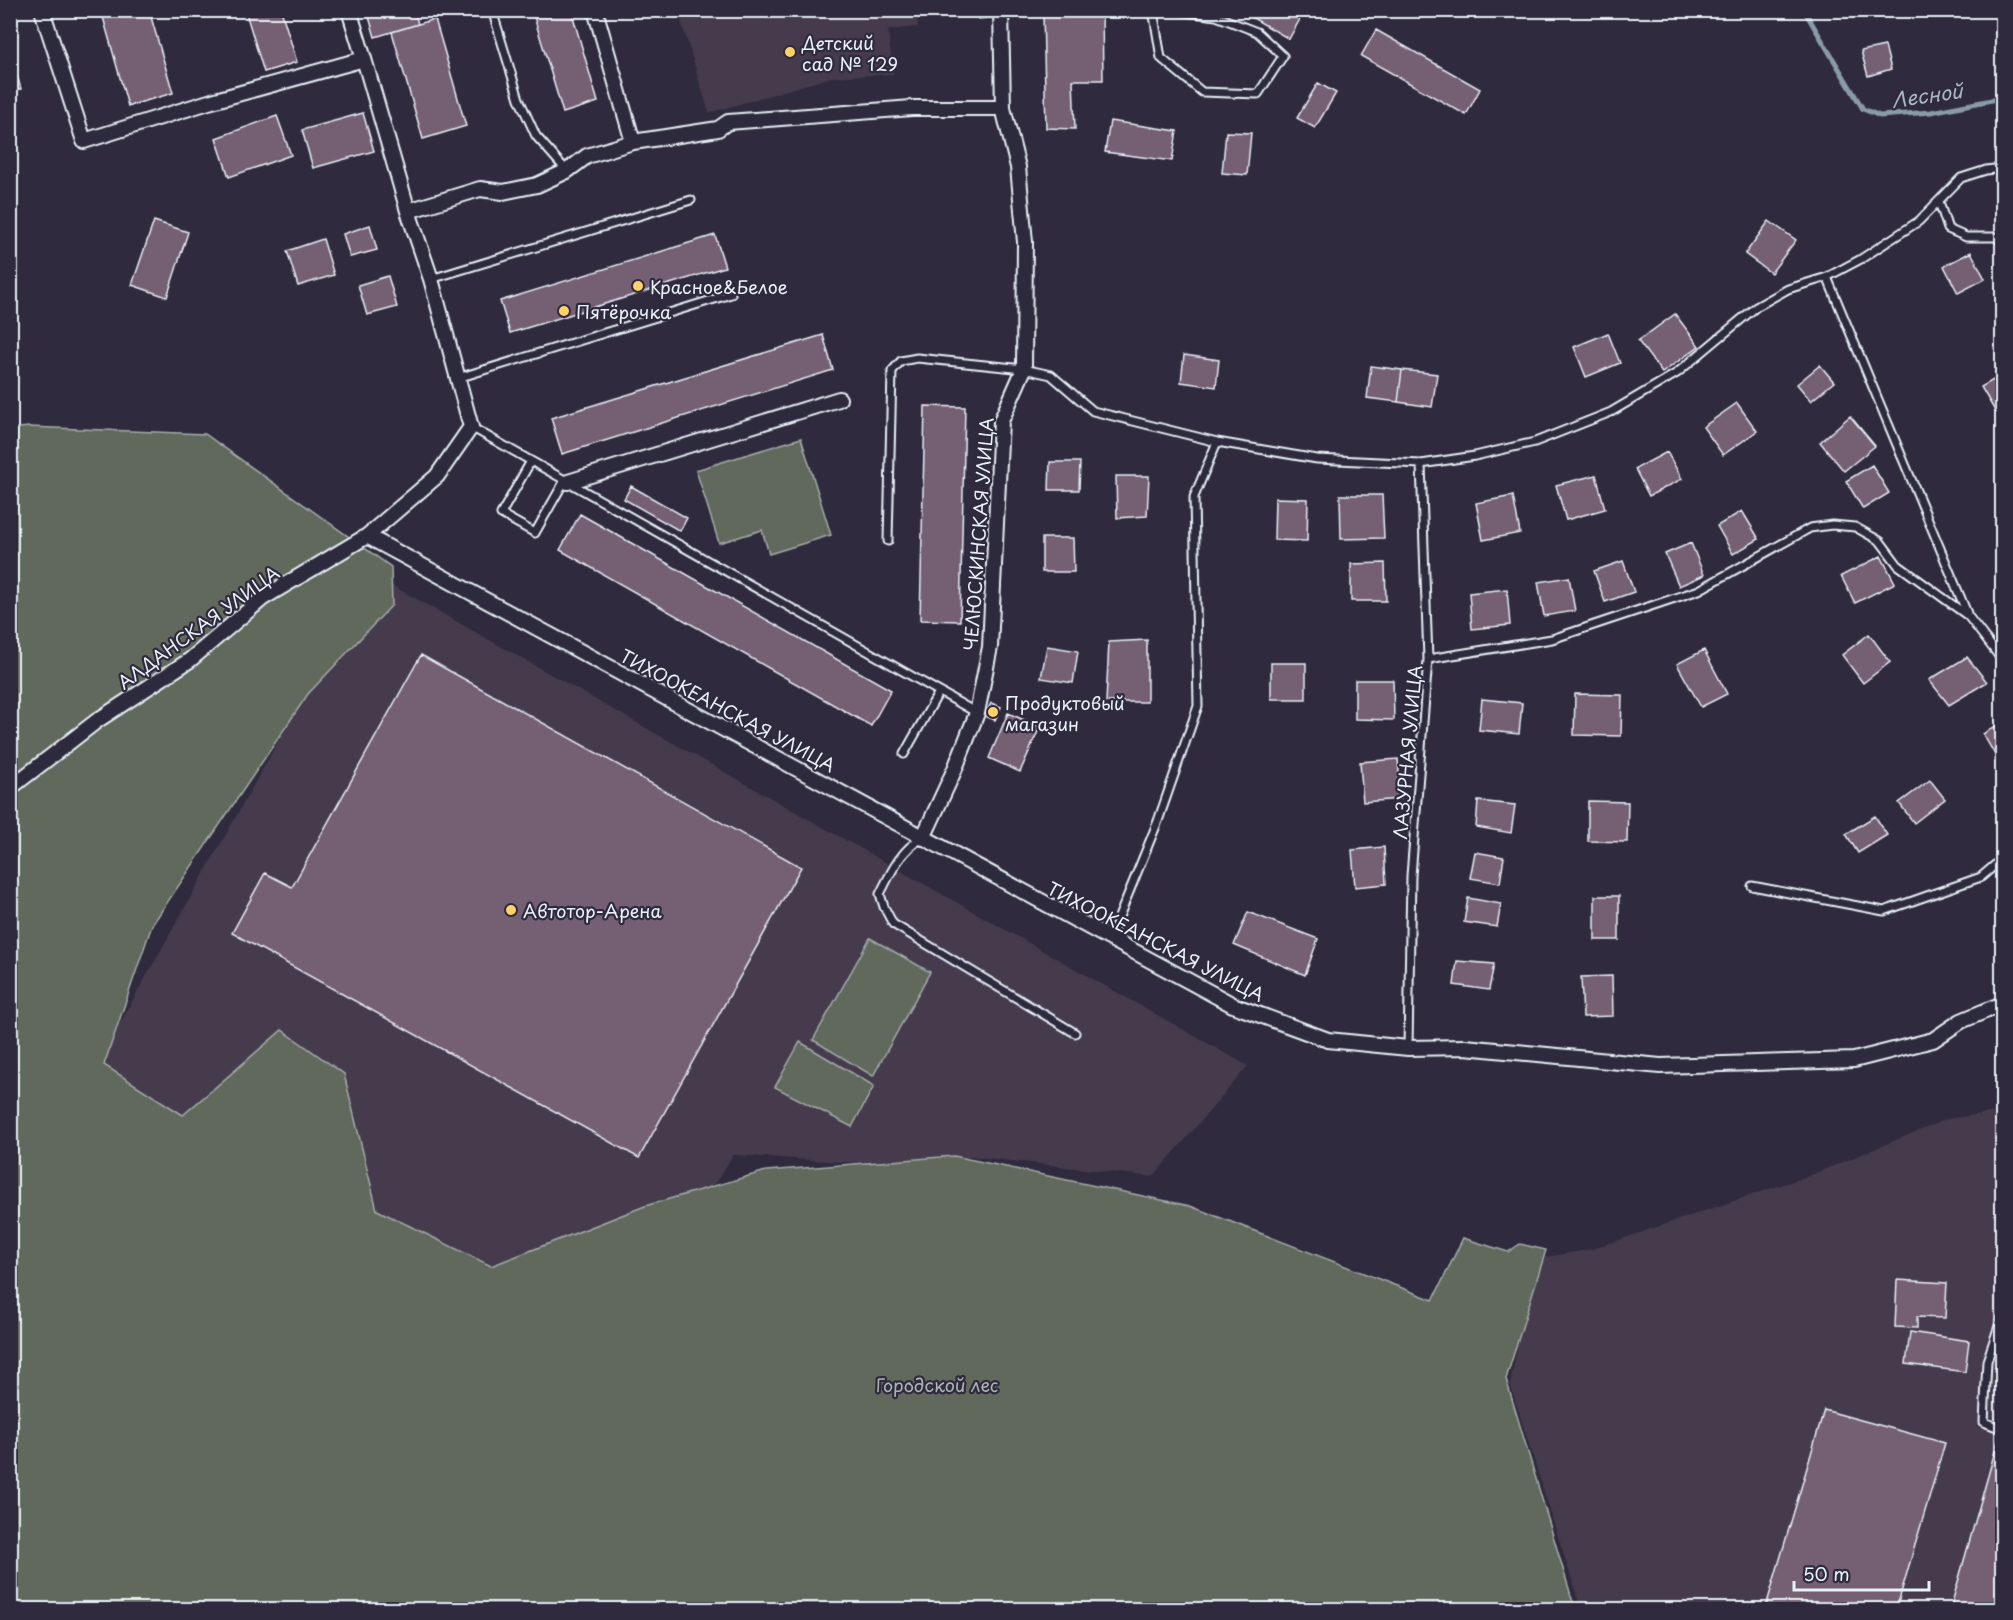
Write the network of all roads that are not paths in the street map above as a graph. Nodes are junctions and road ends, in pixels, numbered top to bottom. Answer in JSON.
{"nodes":[{"id":1,"x":42,"y":10,"type":"edge"},
{"id":2,"x":350,"y":10,"type":"edge"},
{"id":3,"x":492,"y":10,"type":"edge"},
{"id":4,"x":595,"y":10,"type":"edge"},
{"id":5,"x":1000,"y":10,"type":"edge"},
{"id":6,"x":1153,"y":10,"type":"edge"},
{"id":7,"x":1172,"y":10,"type":"edge"},
{"id":8,"x":364,"y":59,"type":"junction"},
{"id":9,"x":1003,"y":108,"type":"junction"},
{"id":10,"x":633,"y":142,"type":"junction"},
{"id":11,"x":2002,"y":168,"type":"edge"},
{"id":12,"x":567,"y":171,"type":"junction"},
{"id":13,"x":691,"y":200,"type":"dead end"},
{"id":14,"x":1939,"y":202,"type":"junction"},
{"id":15,"x":408,"y":211,"type":"junction"},
{"id":16,"x":2002,"y":242,"type":"edge"},
{"id":17,"x":1827,"y":277,"type":"junction"},
{"id":18,"x":431,"y":279,"type":"junction"},
{"id":19,"x":731,"y":294,"type":"dead end"},
{"id":20,"x":1024,"y":369,"type":"junction"},
{"id":21,"x":458,"y":378,"type":"junction"},
{"id":22,"x":839,"y":399,"type":"dead end"},
{"id":23,"x":471,"y":427,"type":"junction"},
{"id":24,"x":1217,"y":442,"type":"junction"},
{"id":25,"x":531,"y":461,"type":"junction"},
{"id":26,"x":1421,"y":464,"type":"junction"},
{"id":27,"x":567,"y":481,"type":"junction"},
{"id":28,"x":367,"y":536,"type":"junction"},
{"id":29,"x":888,"y":541,"type":"dead end"},
{"id":30,"x":1968,"y":616,"type":"junction"},
{"id":31,"x":1428,"y":659,"type":"junction"},
{"id":32,"x":2002,"y":660,"type":"edge"},
{"id":33,"x":939,"y":692,"type":"junction"},
{"id":34,"x":977,"y":713,"type":"junction"},
{"id":35,"x":904,"y":754,"type":"dead end"},
{"id":36,"x":10,"y":788,"type":"edge"},
{"id":37,"x":923,"y":838,"type":"junction"},
{"id":38,"x":2002,"y":859,"type":"edge"},
{"id":39,"x":1752,"y":886,"type":"dead end"},
{"id":40,"x":1110,"y":939,"type":"junction"},
{"id":41,"x":2002,"y":1004,"type":"edge"},
{"id":42,"x":1075,"y":1033,"type":"dead end"},
{"id":43,"x":1408,"y":1048,"type":"junction"},
{"id":44,"x":2002,"y":1317,"type":"edge"},
{"id":45,"x":2002,"y":1429,"type":"edge"}],
"edges":[{"from":1,"to":8,"type":"street"},
{"from":2,"to":8,"type":"street"},
{"from":3,"to":12,"type":"lane"},
{"from":4,"to":10,"type":"street"},
{"from":5,"to":9,"type":"street","name":"ЧЕЛЮСКИНСКАЯ УЛИЦА"},
{"from":6,"to":7,"type":"lane"},
{"from":8,"to":15,"type":"street"},
{"from":9,"to":10,"type":"street"},
{"from":9,"to":20,"type":"street","name":"ЧЕЛЮСКИНСКАЯ УЛИЦА"},
{"from":10,"to":12,"type":"street"},
{"from":11,"to":14,"type":"lane"},
{"from":12,"to":15,"type":"street"},
{"from":13,"to":18,"type":"lane"},
{"from":14,"to":16,"type":"lane"},
{"from":14,"to":17,"type":"lane"},
{"from":15,"to":18,"type":"street"},
{"from":17,"to":26,"type":"lane"},
{"from":17,"to":30,"type":"lane"},
{"from":18,"to":21,"type":"street"},
{"from":19,"to":21,"type":"lane"},
{"from":20,"to":24,"type":"lane"},
{"from":20,"to":29,"type":"lane"},
{"from":20,"to":34,"type":"street","name":"ЧЕЛЮСКИНСКАЯ УЛИЦА"},
{"from":21,"to":23,"type":"street"},
{"from":22,"to":27,"type":"street"},
{"from":23,"to":25,"type":"lane"},
{"from":23,"to":28,"type":"street","name":"АЛДАНСКАЯ УЛИЦА"},
{"from":24,"to":26,"type":"lane"},
{"from":24,"to":40,"type":"lane"},
{"from":25,"to":27,"type":"lane"},
{"from":25,"to":27,"type":"lane"},
{"from":26,"to":31,"type":"lane"},
{"from":27,"to":33,"type":"lane"},
{"from":28,"to":36,"type":"street","name":"АЛДАНСКАЯ УЛИЦА"},
{"from":28,"to":37,"type":"street","name":"ТИХООКЕАНСКАЯ УЛИЦА"},
{"from":30,"to":31,"type":"lane","name":"ЛАЗУРНАЯ УЛИЦА"},
{"from":30,"to":32,"type":"lane"},
{"from":31,"to":43,"type":"lane","name":"ЛАЗУРНАЯ УЛИЦА"},
{"from":33,"to":34,"type":"lane"},
{"from":33,"to":35,"type":"lane"},
{"from":34,"to":37,"type":"street","name":"ЧЕЛЮСКИНСКАЯ УЛИЦА"},
{"from":37,"to":40,"type":"street","name":"ТИХООКЕАНСКАЯ УЛИЦА"},
{"from":37,"to":42,"type":"lane"},
{"from":38,"to":39,"type":"lane"},
{"from":40,"to":43,"type":"street","name":"ТИХООКЕАНСКАЯ УЛИЦА"},
{"from":41,"to":43,"type":"street","name":"ТИХООКЕАНСКАЯ УЛИЦА"},
{"from":44,"to":45,"type":"lane"}]}
